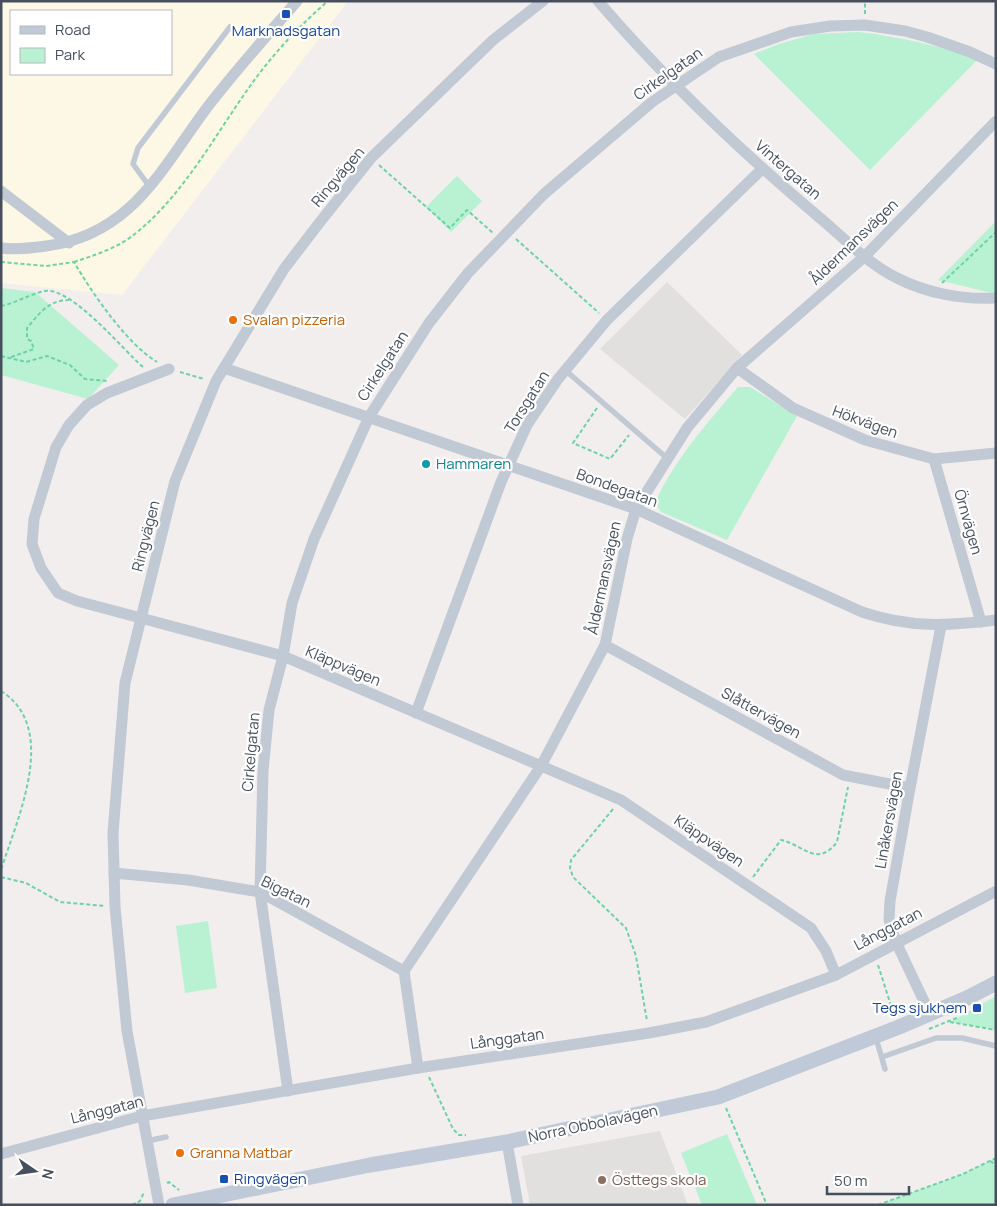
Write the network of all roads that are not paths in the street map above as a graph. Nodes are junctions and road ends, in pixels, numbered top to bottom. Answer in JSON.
{"nodes":[{"id":1,"x":298,"y":1,"type":"edge"},
{"id":2,"x":543,"y":1,"type":"edge"},
{"id":3,"x":598,"y":1,"type":"edge"},
{"id":4,"x":230,"y":27,"type":"dead end"},
{"id":5,"x":996,"y":64,"type":"edge"},
{"id":6,"x":675,"y":85,"type":"junction"},
{"id":7,"x":996,"y":121,"type":"edge"},
{"id":8,"x":762,"y":169,"type":"junction"},
{"id":9,"x":150,"y":188,"type":"junction"},
{"id":10,"x":1,"y":191,"type":"edge"},
{"id":11,"x":69,"y":243,"type":"junction"},
{"id":12,"x":1,"y":248,"type":"edge"},
{"id":13,"x":866,"y":256,"type":"junction"},
{"id":14,"x":996,"y":298,"type":"edge"},
{"id":15,"x":224,"y":368,"type":"junction"},
{"id":16,"x":737,"y":368,"type":"junction"},
{"id":17,"x":169,"y":369,"type":"road end"},
{"id":18,"x":565,"y":370,"type":"junction"},
{"id":19,"x":369,"y":417,"type":"junction"},
{"id":20,"x":996,"y":453,"type":"edge"},
{"id":21,"x":668,"y":459,"type":"junction"},
{"id":22,"x":934,"y":459,"type":"junction"},
{"id":23,"x":508,"y":466,"type":"junction"},
{"id":24,"x":636,"y":508,"type":"junction"},
{"id":25,"x":141,"y":619,"type":"junction"},
{"id":26,"x":996,"y":620,"type":"edge"},
{"id":27,"x":981,"y":622,"type":"junction"},
{"id":28,"x":941,"y":626,"type":"junction"},
{"id":29,"x":605,"y":645,"type":"junction"},
{"id":30,"x":283,"y":656,"type":"junction"},
{"id":31,"x":416,"y":713,"type":"junction"},
{"id":32,"x":541,"y":766,"type":"junction"},
{"id":33,"x":910,"y":788,"type":"junction"},
{"id":34,"x":114,"y":873,"type":"junction"},
{"id":35,"x":996,"y":890,"type":"edge"},
{"id":36,"x":260,"y":892,"type":"junction"},
{"id":37,"x":896,"y":942,"type":"junction"},
{"id":38,"x":404,"y":971,"type":"junction"},
{"id":39,"x":836,"y":975,"type":"junction"},
{"id":40,"x":996,"y":983,"type":"edge"},
{"id":41,"x":930,"y":1014,"type":"junction"},
{"id":42,"x":875,"y":1036,"type":"junction"},
{"id":43,"x":996,"y":1046,"type":"edge"},
{"id":44,"x":882,"y":1057,"type":"junction"},
{"id":45,"x":418,"y":1068,"type":"junction"},
{"id":46,"x":885,"y":1069,"type":"dead end"},
{"id":47,"x":288,"y":1091,"type":"junction"},
{"id":48,"x":142,"y":1116,"type":"junction"},
{"id":49,"x":166,"y":1137,"type":"dead end"},
{"id":50,"x":147,"y":1141,"type":"junction"},
{"id":51,"x":507,"y":1142,"type":"junction"},
{"id":52,"x":1,"y":1154,"type":"edge"},
{"id":53,"x":159,"y":1205,"type":"edge"},
{"id":54,"x":173,"y":1205,"type":"edge"},
{"id":55,"x":518,"y":1205,"type":"edge"}],
"edges":[{"from":1,"to":9,"type":"street"},
{"from":2,"to":15,"type":"street","name":"Ringvägen"},
{"from":3,"to":6,"type":"street","name":"Vintergatan"},
{"from":4,"to":9,"type":"lane"},
{"from":5,"to":6,"type":"street","name":"Cirkelgatan"},
{"from":6,"to":8,"type":"street","name":"Vintergatan"},
{"from":6,"to":19,"type":"street","name":"Cirkelgatan"},
{"from":7,"to":13,"type":"street","name":"Åldermansvägen"},
{"from":8,"to":13,"type":"street","name":"Vintergatan"},
{"from":8,"to":18,"type":"street","name":"Torsgatan"},
{"from":9,"to":11,"type":"street"},
{"from":10,"to":11,"type":"street"},
{"from":11,"to":12,"type":"street"},
{"from":13,"to":14,"type":"street","name":"Vintergatan"},
{"from":13,"to":16,"type":"street","name":"Åldermansvägen"},
{"from":15,"to":19,"type":"street","name":"Bondegatan"},
{"from":15,"to":25,"type":"street","name":"Ringvägen"},
{"from":16,"to":21,"type":"street","name":"Åldermansvägen"},
{"from":16,"to":22,"type":"street","name":"Hökvägen"},
{"from":17,"to":25,"type":"street","name":"Kläppvägen"},
{"from":18,"to":21,"type":"lane"},
{"from":18,"to":23,"type":"street","name":"Torsgatan"},
{"from":19,"to":23,"type":"street","name":"Bondegatan"},
{"from":19,"to":30,"type":"street","name":"Cirkelgatan"},
{"from":20,"to":22,"type":"street","name":"Hökvägen"},
{"from":21,"to":24,"type":"street","name":"Åldermansvägen"},
{"from":22,"to":27,"type":"street","name":"Örnvägen"},
{"from":23,"to":24,"type":"street","name":"Bondegatan"},
{"from":23,"to":31,"type":"street","name":"Torsgatan"},
{"from":24,"to":28,"type":"street","name":"Bondegatan"},
{"from":24,"to":29,"type":"street","name":"Åldermansvägen"},
{"from":25,"to":30,"type":"street","name":"Kläppvägen"},
{"from":25,"to":34,"type":"street","name":"Ringvägen"},
{"from":26,"to":27,"type":"street","name":"Bondegatan"},
{"from":27,"to":28,"type":"street","name":"Bondegatan"},
{"from":28,"to":33,"type":"street","name":"Linåkersvägen"},
{"from":29,"to":32,"type":"street","name":"Åldermansvägen"},
{"from":29,"to":33,"type":"street","name":"Slåttervägen"},
{"from":30,"to":31,"type":"street","name":"Kläppvägen"},
{"from":30,"to":36,"type":"street","name":"Cirkelgatan"},
{"from":31,"to":32,"type":"street","name":"Kläppvägen"},
{"from":32,"to":38,"type":"street","name":"Åldermansvägen"},
{"from":32,"to":39,"type":"street","name":"Kläppvägen"},
{"from":33,"to":37,"type":"street","name":"Linåkersvägen"},
{"from":34,"to":36,"type":"street","name":"Bigatan"},
{"from":34,"to":48,"type":"street","name":"Ringvägen"},
{"from":35,"to":37,"type":"street","name":"Långgatan"},
{"from":36,"to":38,"type":"street","name":"Bigatan"},
{"from":36,"to":47,"type":"street","name":"Cirkelgatan"},
{"from":37,"to":39,"type":"street","name":"Långgatan"},
{"from":37,"to":41,"type":"street","name":"Linåkersvägen"},
{"from":38,"to":45,"type":"street"},
{"from":39,"to":45,"type":"street","name":"Långgatan"},
{"from":40,"to":41,"type":"street","name":"Norra Obbolavägen"},
{"from":41,"to":42,"type":"street","name":"Norra Obbolavägen"},
{"from":42,"to":44,"type":"lane"},
{"from":42,"to":51,"type":"street","name":"Norra Obbolavägen"},
{"from":43,"to":44,"type":"lane"},
{"from":44,"to":46,"type":"lane"},
{"from":45,"to":47,"type":"street","name":"Långgatan"},
{"from":47,"to":48,"type":"street","name":"Långgatan"},
{"from":48,"to":50,"type":"street","name":"Ringvägen"},
{"from":48,"to":52,"type":"street","name":"Långgatan"},
{"from":49,"to":50,"type":"lane"},
{"from":50,"to":53,"type":"street","name":"Ringvägen"},
{"from":51,"to":54,"type":"street","name":"Norra Obbolavägen"},
{"from":51,"to":55,"type":"street"}]}
